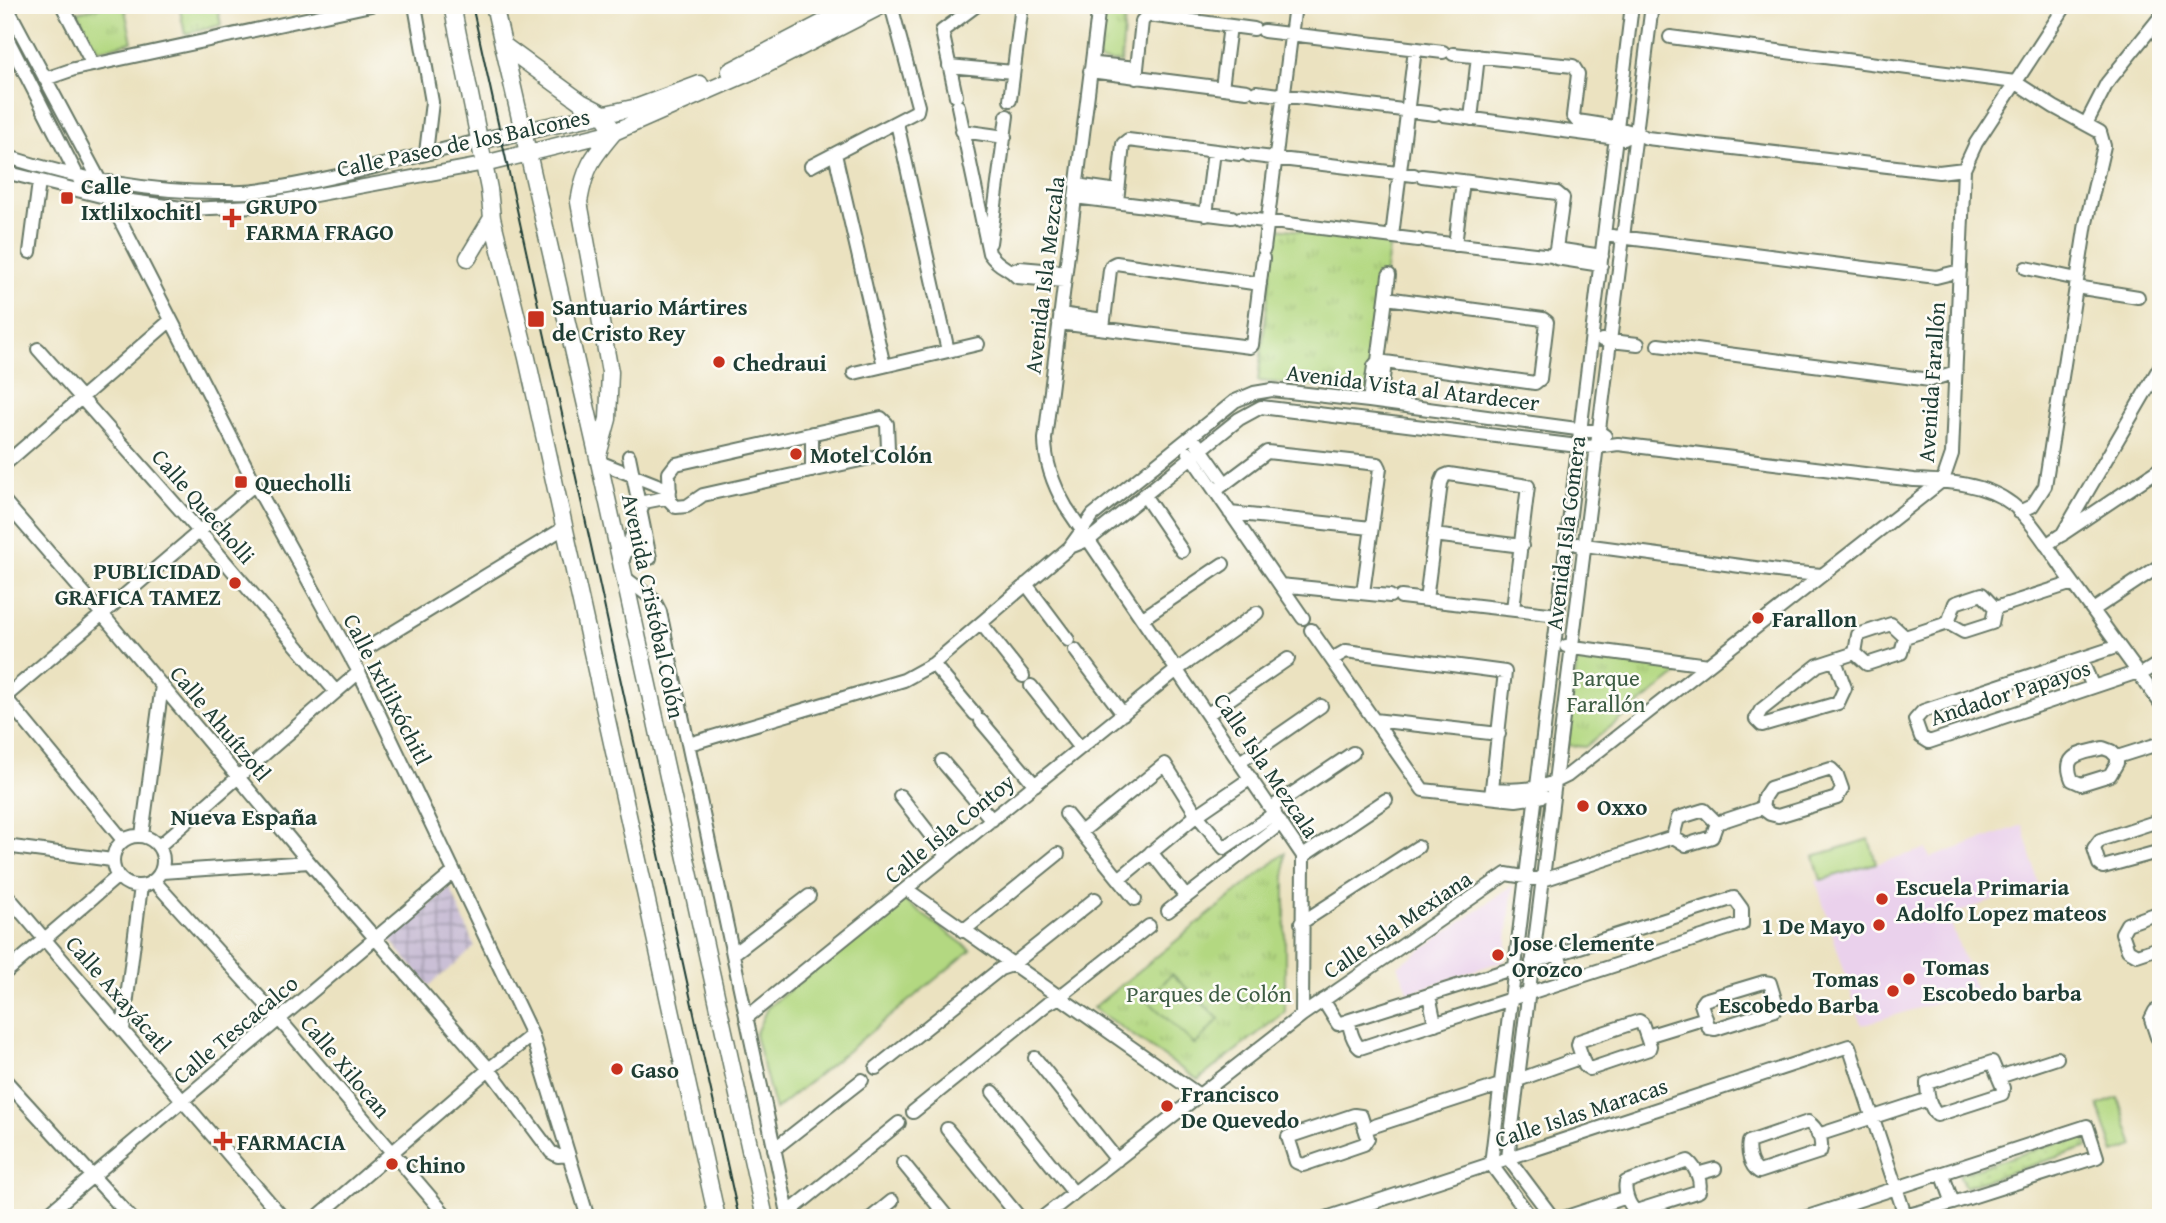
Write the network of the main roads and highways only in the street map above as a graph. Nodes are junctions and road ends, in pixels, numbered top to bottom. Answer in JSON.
{"nodes":[{"id":1,"x":452,"y":5,"type":"edge"},
{"id":2,"x":494,"y":5,"type":"edge"},
{"id":3,"x":857,"y":5,"type":"edge"},
{"id":4,"x":883,"y":5,"type":"edge"},
{"id":5,"x":502,"y":45,"type":"junction"},
{"id":6,"x":602,"y":113,"type":"junction"},
{"id":7,"x":524,"y":130,"type":"junction"},
{"id":8,"x":614,"y":132,"type":"junction"},
{"id":9,"x":479,"y":141,"type":"junction"},
{"id":10,"x":529,"y":154,"type":"junction"},
{"id":11,"x":484,"y":164,"type":"junction"},
{"id":12,"x":492,"y":218,"type":"junction"},
{"id":13,"x":468,"y":258,"type":"dead end"},
{"id":14,"x":598,"y":459,"type":"junction"},
{"id":15,"x":717,"y":1218,"type":"edge"},
{"id":16,"x":765,"y":1218,"type":"edge"}],
"edges":[{"from":1,"to":9,"type":"main road"},
{"from":2,"to":5,"type":"main road","name":"Avenida Cristóbal Colón"},
{"from":3,"to":6,"type":"main road","name":"Calle Paseo de los Balcones"},
{"from":4,"to":8,"type":"main road","name":"Calle Paseo de los Balcones"},
{"from":5,"to":6,"type":"main road"},
{"from":5,"to":7,"type":"main road","name":"Avenida Cristóbal Colón"},
{"from":6,"to":7,"type":"main road","name":"Calle Paseo de los Balcones"},
{"from":6,"to":8,"type":"main road"},
{"from":7,"to":9,"type":"main road","name":"Calle Paseo de los Balcones"},
{"from":7,"to":10,"type":"main road","name":"Avenida Cristóbal Colón"},
{"from":8,"to":10,"type":"main road","name":"Calle Paseo de los Balcones"},
{"from":8,"to":14,"type":"main road"},
{"from":9,"to":11,"type":"main road"},
{"from":10,"to":11,"type":"main road","name":"Calle Paseo de los Balcones"},
{"from":10,"to":14,"type":"main road","name":"Avenida Cristóbal Colón"},
{"from":11,"to":12,"type":"main road"},
{"from":12,"to":13,"type":"main road"},
{"from":12,"to":15,"type":"main road"},
{"from":14,"to":16,"type":"main road","name":"Avenida Cristóbal Colón"}]}
